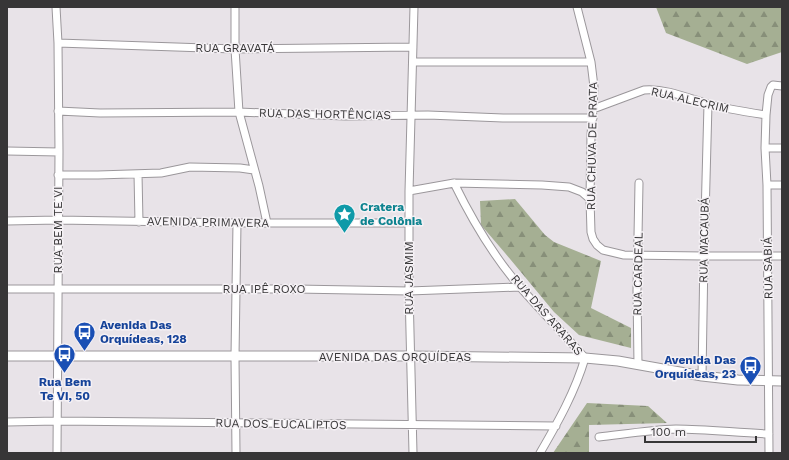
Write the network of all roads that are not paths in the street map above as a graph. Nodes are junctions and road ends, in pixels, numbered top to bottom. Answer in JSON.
{"nodes":[{"id":1,"x":56,"y":7,"type":"edge"},
{"id":2,"x":235,"y":7,"type":"edge"},
{"id":3,"x":414,"y":7,"type":"edge"},
{"id":4,"x":577,"y":7,"type":"edge"},
{"id":5,"x":58,"y":43,"type":"junction"},
{"id":6,"x":413,"y":47,"type":"junction"},
{"id":7,"x":235,"y":49,"type":"junction"},
{"id":8,"x":413,"y":62,"type":"junction"},
{"id":9,"x":591,"y":62,"type":"junction"},
{"id":10,"x":782,"y":86,"type":"edge"},
{"id":11,"x":708,"y":104,"type":"junction"},
{"id":12,"x":594,"y":109,"type":"junction"},
{"id":13,"x":58,"y":111,"type":"junction"},
{"id":14,"x":239,"y":112,"type":"junction"},
{"id":15,"x":412,"y":115,"type":"junction"},
{"id":16,"x":766,"y":115,"type":"junction"},
{"id":17,"x":593,"y":118,"type":"junction"},
{"id":18,"x":765,"y":148,"type":"junction"},
{"id":19,"x":782,"y":148,"type":"edge"},
{"id":20,"x":7,"y":151,"type":"edge"},
{"id":21,"x":58,"y":152,"type":"junction"},
{"id":22,"x":254,"y":170,"type":"junction"},
{"id":23,"x":138,"y":174,"type":"junction"},
{"id":24,"x":58,"y":175,"type":"junction"},
{"id":25,"x":454,"y":183,"type":"junction"},
{"id":26,"x":639,"y":184,"type":"dead end"},
{"id":27,"x":767,"y":185,"type":"junction"},
{"id":28,"x":782,"y":185,"type":"edge"},
{"id":29,"x":409,"y":191,"type":"junction"},
{"id":30,"x":590,"y":199,"type":"junction"},
{"id":31,"x":7,"y":220,"type":"edge"},
{"id":32,"x":58,"y":220,"type":"junction"},
{"id":33,"x":139,"y":222,"type":"junction"},
{"id":34,"x":237,"y":223,"type":"junction"},
{"id":35,"x":267,"y":223,"type":"junction"},
{"id":36,"x":409,"y":224,"type":"junction"},
{"id":37,"x":638,"y":255,"type":"junction"},
{"id":38,"x":704,"y":256,"type":"junction"},
{"id":39,"x":768,"y":256,"type":"junction"},
{"id":40,"x":782,"y":256,"type":"edge"},
{"id":41,"x":520,"y":287,"type":"junction"},
{"id":42,"x":7,"y":289,"type":"edge"},
{"id":43,"x":58,"y":289,"type":"junction"},
{"id":44,"x":236,"y":289,"type":"junction"},
{"id":45,"x":409,"y":291,"type":"junction"},
{"id":46,"x":7,"y":356,"type":"edge"},
{"id":47,"x":57,"y":356,"type":"junction"},
{"id":48,"x":410,"y":356,"type":"junction"},
{"id":49,"x":235,"y":357,"type":"junction"},
{"id":50,"x":585,"y":358,"type":"junction"},
{"id":51,"x":638,"y":365,"type":"junction"},
{"id":52,"x":702,"y":376,"type":"junction"},
{"id":53,"x":769,"y":381,"type":"junction"},
{"id":54,"x":782,"y":381,"type":"edge"},
{"id":55,"x":7,"y":422,"type":"edge"},
{"id":56,"x":57,"y":422,"type":"junction"},
{"id":57,"x":236,"y":423,"type":"junction"},
{"id":58,"x":413,"y":425,"type":"junction"},
{"id":59,"x":556,"y":426,"type":"junction"},
{"id":60,"x":769,"y":434,"type":"junction"},
{"id":61,"x":599,"y":437,"type":"dead end"},
{"id":62,"x":57,"y":453,"type":"edge"},
{"id":63,"x":236,"y":453,"type":"edge"},
{"id":64,"x":414,"y":453,"type":"edge"},
{"id":65,"x":540,"y":453,"type":"edge"},
{"id":66,"x":769,"y":453,"type":"edge"}],
"edges":[{"from":1,"to":5,"type":"street","name":"RUA BEM TE VI"},
{"from":2,"to":7,"type":"street"},
{"from":3,"to":6,"type":"street","name":"RUA JASMIM"},
{"from":4,"to":9,"type":"street","name":"RUA CHUVA DE PRATA"},
{"from":5,"to":7,"type":"street","name":"RUA GRAVATÁ"},
{"from":5,"to":13,"type":"street","name":"RUA BEM TE VI"},
{"from":6,"to":7,"type":"street","name":"RUA GRAVATÁ"},
{"from":6,"to":8,"type":"street","name":"RUA JASMIM"},
{"from":7,"to":14,"type":"street"},
{"from":8,"to":9,"type":"street"},
{"from":8,"to":15,"type":"street","name":"RUA JASMIM"},
{"from":9,"to":12,"type":"street","name":"RUA CHUVA DE PRATA"},
{"from":10,"to":16,"type":"street","name":"RUA SABIÁ"},
{"from":11,"to":12,"type":"street","name":"RUA ALECRIM"},
{"from":11,"to":16,"type":"street","name":"RUA ALECRIM"},
{"from":11,"to":38,"type":"street","name":"RUA MACAUBÁ"},
{"from":12,"to":17,"type":"street","name":"RUA CHUVA DE PRATA"},
{"from":13,"to":14,"type":"street","name":"RUA DAS HORTÊNCIAS"},
{"from":13,"to":21,"type":"street","name":"RUA BEM TE VI"},
{"from":14,"to":15,"type":"street","name":"RUA DAS HORTÊNCIAS"},
{"from":14,"to":22,"type":"street"},
{"from":15,"to":17,"type":"street","name":"RUA DAS HORTÊNCIAS"},
{"from":15,"to":29,"type":"street","name":"RUA JASMIM"},
{"from":16,"to":18,"type":"street","name":"RUA SABIÁ"},
{"from":17,"to":30,"type":"street","name":"RUA CHUVA DE PRATA"},
{"from":18,"to":19,"type":"street"},
{"from":18,"to":27,"type":"street","name":"RUA SABIÁ"},
{"from":20,"to":21,"type":"street"},
{"from":21,"to":24,"type":"street","name":"RUA BEM TE VI"},
{"from":22,"to":23,"type":"street"},
{"from":22,"to":35,"type":"street"},
{"from":23,"to":24,"type":"street"},
{"from":23,"to":33,"type":"street"},
{"from":24,"to":32,"type":"street","name":"RUA BEM TE VI"},
{"from":25,"to":29,"type":"street"},
{"from":25,"to":30,"type":"street"},
{"from":25,"to":41,"type":"street","name":"RUA DAS ARARAS"},
{"from":26,"to":37,"type":"street","name":"RUA CARDEAL"},
{"from":27,"to":28,"type":"street"},
{"from":27,"to":39,"type":"street","name":"RUA SABIÁ"},
{"from":29,"to":36,"type":"street","name":"RUA JASMIM"},
{"from":30,"to":37,"type":"street","name":"RUA CHUVA DE PRATA"},
{"from":31,"to":32,"type":"street","name":"AVENIDA PRIMAVERA"},
{"from":32,"to":33,"type":"street","name":"AVENIDA PRIMAVERA"},
{"from":32,"to":43,"type":"street","name":"RUA BEM TE VI"},
{"from":33,"to":34,"type":"street","name":"AVENIDA PRIMAVERA"},
{"from":34,"to":35,"type":"street","name":"AVENIDA PRIMAVERA"},
{"from":34,"to":44,"type":"street"},
{"from":35,"to":36,"type":"street","name":"AVENIDA PRIMAVERA"},
{"from":36,"to":45,"type":"street","name":"RUA JASMIM"},
{"from":37,"to":38,"type":"street"},
{"from":37,"to":51,"type":"street","name":"RUA CARDEAL"},
{"from":38,"to":39,"type":"street"},
{"from":38,"to":52,"type":"street","name":"RUA MACAUBÁ"},
{"from":39,"to":40,"type":"street"},
{"from":39,"to":53,"type":"street","name":"RUA SABIÁ"},
{"from":41,"to":45,"type":"street","name":"RUA IPÊ ROXO"},
{"from":41,"to":50,"type":"street","name":"RUA DAS ARARAS"},
{"from":42,"to":43,"type":"street","name":"RUA IPÊ ROXO"},
{"from":43,"to":44,"type":"street","name":"RUA IPÊ ROXO"},
{"from":43,"to":47,"type":"street","name":"RUA BEM TE VI"},
{"from":44,"to":45,"type":"street","name":"RUA IPÊ ROXO"},
{"from":44,"to":49,"type":"street"},
{"from":45,"to":48,"type":"street","name":"RUA JASMIM"},
{"from":46,"to":47,"type":"street","name":"AVENIDA DAS ORQUÍDEAS"},
{"from":47,"to":49,"type":"street","name":"AVENIDA DAS ORQUÍDEAS"},
{"from":47,"to":56,"type":"street","name":"RUA BEM TE VI"},
{"from":48,"to":49,"type":"street","name":"AVENIDA DAS ORQUÍDEAS"},
{"from":48,"to":50,"type":"street","name":"AVENIDA DAS ORQUÍDEAS"},
{"from":48,"to":58,"type":"street","name":"RUA JASMIM"},
{"from":49,"to":57,"type":"street"},
{"from":50,"to":51,"type":"street","name":"AVENIDA DAS ORQUÍDEAS"},
{"from":50,"to":59,"type":"street","name":"RUA DAS ARARAS"},
{"from":51,"to":52,"type":"street","name":"AVENIDA DAS ORQUÍDEAS"},
{"from":52,"to":53,"type":"street","name":"AVENIDA DAS ORQUÍDEAS"},
{"from":53,"to":54,"type":"street","name":"AVENIDA DAS ORQUÍDEAS"},
{"from":53,"to":60,"type":"street","name":"RUA SABIÁ"},
{"from":55,"to":56,"type":"street","name":"RUA DOS EUCALIPTOS"},
{"from":56,"to":57,"type":"street","name":"RUA DOS EUCALIPTOS"},
{"from":56,"to":62,"type":"street","name":"RUA BEM TE VI"},
{"from":57,"to":58,"type":"street","name":"RUA DOS EUCALIPTOS"},
{"from":57,"to":63,"type":"street"},
{"from":58,"to":59,"type":"street","name":"RUA DOS EUCALIPTOS"},
{"from":58,"to":64,"type":"street","name":"RUA JASMIM"},
{"from":59,"to":65,"type":"street","name":"RUA DAS ARARAS"},
{"from":60,"to":61,"type":"street"},
{"from":60,"to":66,"type":"street","name":"RUA SABIÁ"}]}
